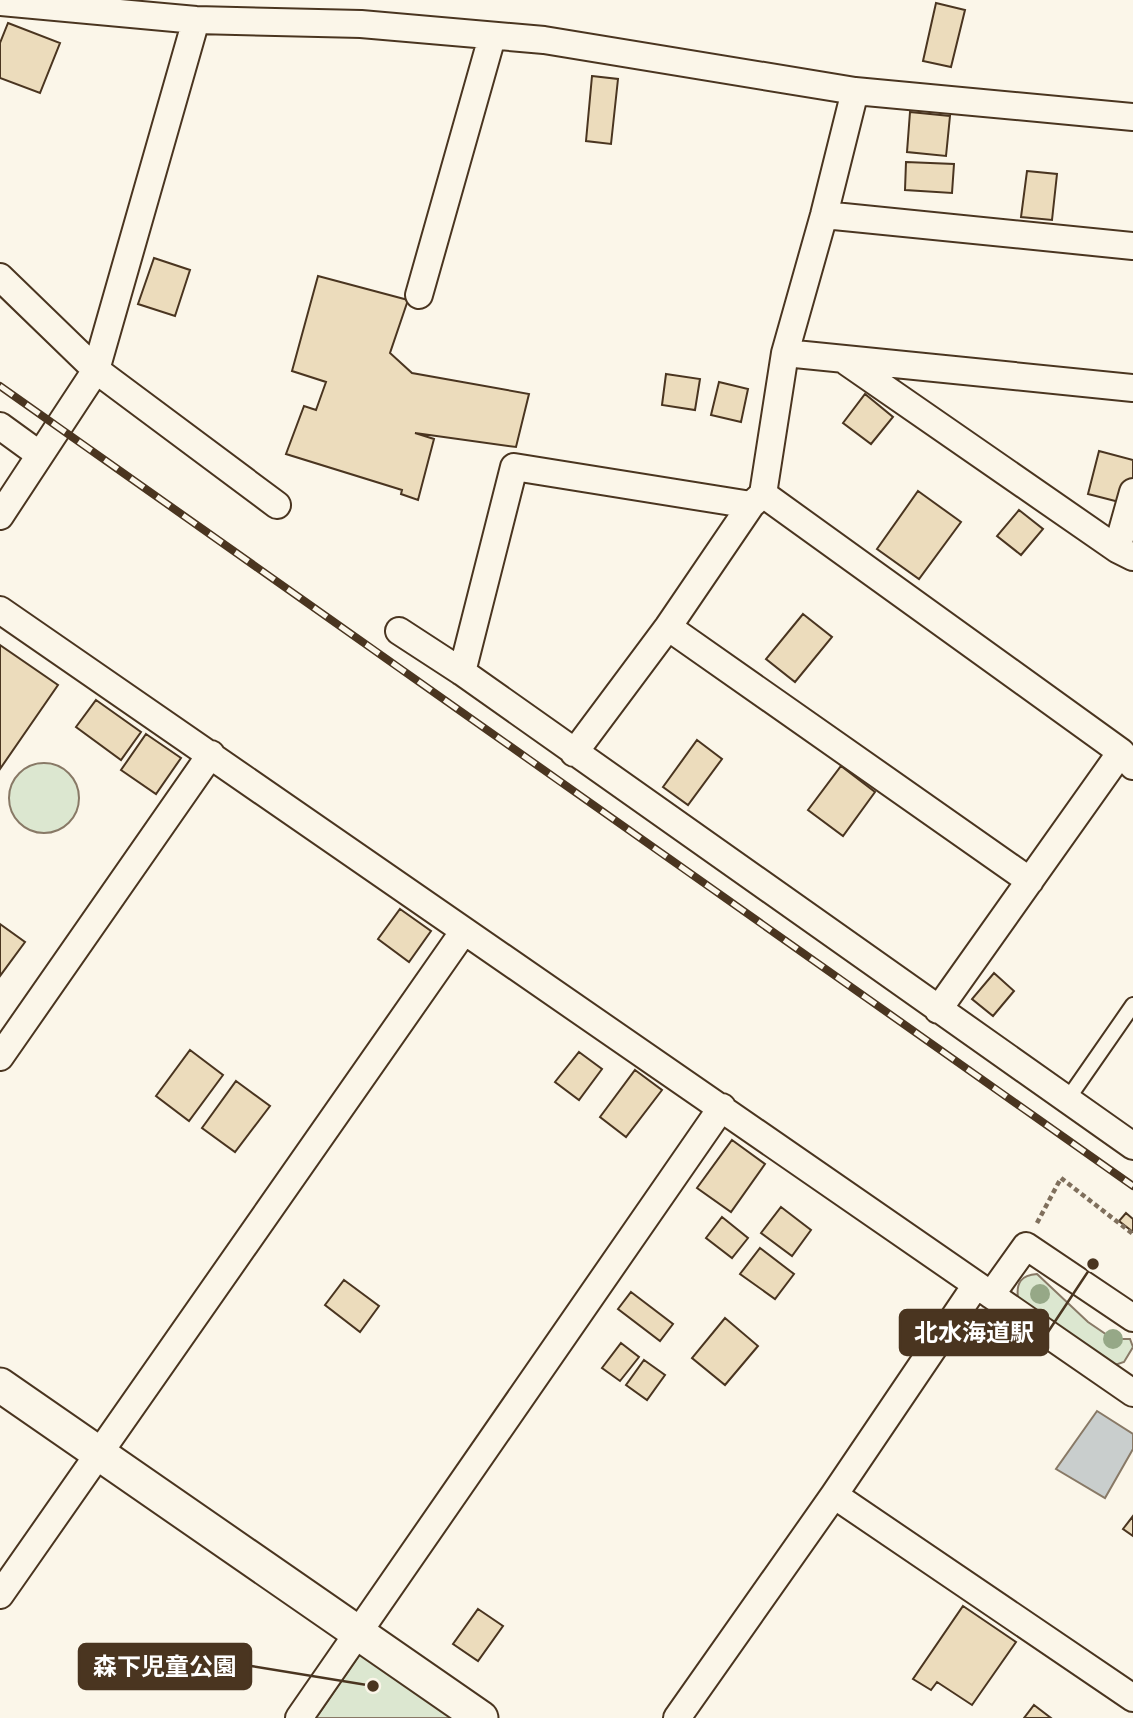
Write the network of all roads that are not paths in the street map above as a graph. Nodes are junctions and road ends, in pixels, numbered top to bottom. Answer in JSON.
{"nodes":[{"id":1,"x":0,"y":2,"type":"edge"},
{"id":2,"x":196,"y":20,"type":"junction"},
{"id":3,"x":492,"y":37,"type":"junction"},
{"id":4,"x":855,"y":91,"type":"junction"},
{"id":5,"x":1133,"y":117,"type":"edge"},
{"id":6,"x":824,"y":215,"type":"junction"},
{"id":7,"x":1133,"y":246,"type":"edge"},
{"id":8,"x":0,"y":277,"type":"edge"},
{"id":9,"x":419,"y":295,"type":"dead end"},
{"id":10,"x":785,"y":353,"type":"junction"},
{"id":11,"x":845,"y":361,"type":"junction"},
{"id":12,"x":96,"y":370,"type":"junction"},
{"id":13,"x":1133,"y":388,"type":"edge"},
{"id":14,"x":0,"y":426,"type":"edge"},
{"id":15,"x":40,"y":455,"type":"junction"},
{"id":16,"x":1133,"y":492,"type":"edge"},
{"id":17,"x":757,"y":500,"type":"junction"},
{"id":18,"x":277,"y":505,"type":"dead end"},
{"id":19,"x":0,"y":516,"type":"edge"},
{"id":20,"x":1125,"y":553,"type":"edge"},
{"id":21,"x":0,"y":610,"type":"edge"},
{"id":22,"x":668,"y":627,"type":"junction"},
{"id":23,"x":399,"y":631,"type":"dead end"},
{"id":24,"x":462,"y":672,"type":"junction"},
{"id":25,"x":211,"y":754,"type":"junction"},
{"id":26,"x":574,"y":754,"type":"junction"},
{"id":27,"x":1127,"y":759,"type":"edge"},
{"id":28,"x":1030,"y":881,"type":"junction"},
{"id":29,"x":464,"y":931,"type":"junction"},
{"id":30,"x":1133,"y":1005,"type":"edge"},
{"id":31,"x":938,"y":1010,"type":"junction"},
{"id":32,"x":0,"y":1057,"type":"edge"},
{"id":33,"x":1067,"y":1100,"type":"junction"},
{"id":34,"x":722,"y":1107,"type":"junction"},
{"id":35,"x":1133,"y":1146,"type":"edge"},
{"id":36,"x":984,"y":1290,"type":"junction"},
{"id":37,"x":1133,"y":1318,"type":"edge"},
{"id":38,"x":1130,"y":1383,"type":"edge"},
{"id":39,"x":0,"y":1385,"type":"edge"},
{"id":40,"x":99,"y":1452,"type":"junction"},
{"id":41,"x":834,"y":1494,"type":"junction"},
{"id":42,"x":0,"y":1595,"type":"edge"},
{"id":43,"x":359,"y":1632,"type":"junction"},
{"id":44,"x":1133,"y":1698,"type":"edge"},
{"id":45,"x":299,"y":1718,"type":"edge"},
{"id":46,"x":481,"y":1718,"type":"edge"},
{"id":47,"x":677,"y":1718,"type":"edge"}],
"edges":[{"from":1,"to":2,"type":"street"},
{"from":2,"to":3,"type":"street"},
{"from":2,"to":12,"type":"street"},
{"from":3,"to":4,"type":"street"},
{"from":3,"to":9,"type":"street"},
{"from":4,"to":5,"type":"street"},
{"from":4,"to":6,"type":"street"},
{"from":6,"to":7,"type":"street"},
{"from":6,"to":10,"type":"street"},
{"from":8,"to":12,"type":"street"},
{"from":10,"to":11,"type":"street"},
{"from":10,"to":17,"type":"street"},
{"from":11,"to":13,"type":"street"},
{"from":11,"to":20,"type":"street"},
{"from":12,"to":15,"type":"street"},
{"from":12,"to":18,"type":"street"},
{"from":14,"to":15,"type":"street"},
{"from":15,"to":19,"type":"street"},
{"from":16,"to":20,"type":"street"},
{"from":17,"to":22,"type":"street"},
{"from":17,"to":24,"type":"street"},
{"from":17,"to":27,"type":"street"},
{"from":21,"to":25,"type":"street"},
{"from":22,"to":26,"type":"street"},
{"from":22,"to":28,"type":"street"},
{"from":23,"to":24,"type":"street"},
{"from":24,"to":26,"type":"street"},
{"from":25,"to":29,"type":"street"},
{"from":25,"to":32,"type":"street"},
{"from":26,"to":31,"type":"street"},
{"from":27,"to":28,"type":"street"},
{"from":28,"to":31,"type":"street"},
{"from":29,"to":34,"type":"street"},
{"from":29,"to":40,"type":"street"},
{"from":30,"to":33,"type":"lane"},
{"from":31,"to":33,"type":"street"},
{"from":33,"to":35,"type":"street"},
{"from":34,"to":36,"type":"street"},
{"from":34,"to":43,"type":"street"},
{"from":36,"to":37,"type":"street"},
{"from":36,"to":38,"type":"street"},
{"from":36,"to":41,"type":"street"},
{"from":39,"to":40,"type":"street"},
{"from":40,"to":42,"type":"street"},
{"from":40,"to":43,"type":"street"},
{"from":41,"to":44,"type":"street"},
{"from":41,"to":47,"type":"street"},
{"from":43,"to":45,"type":"street"},
{"from":43,"to":46,"type":"street"}]}
